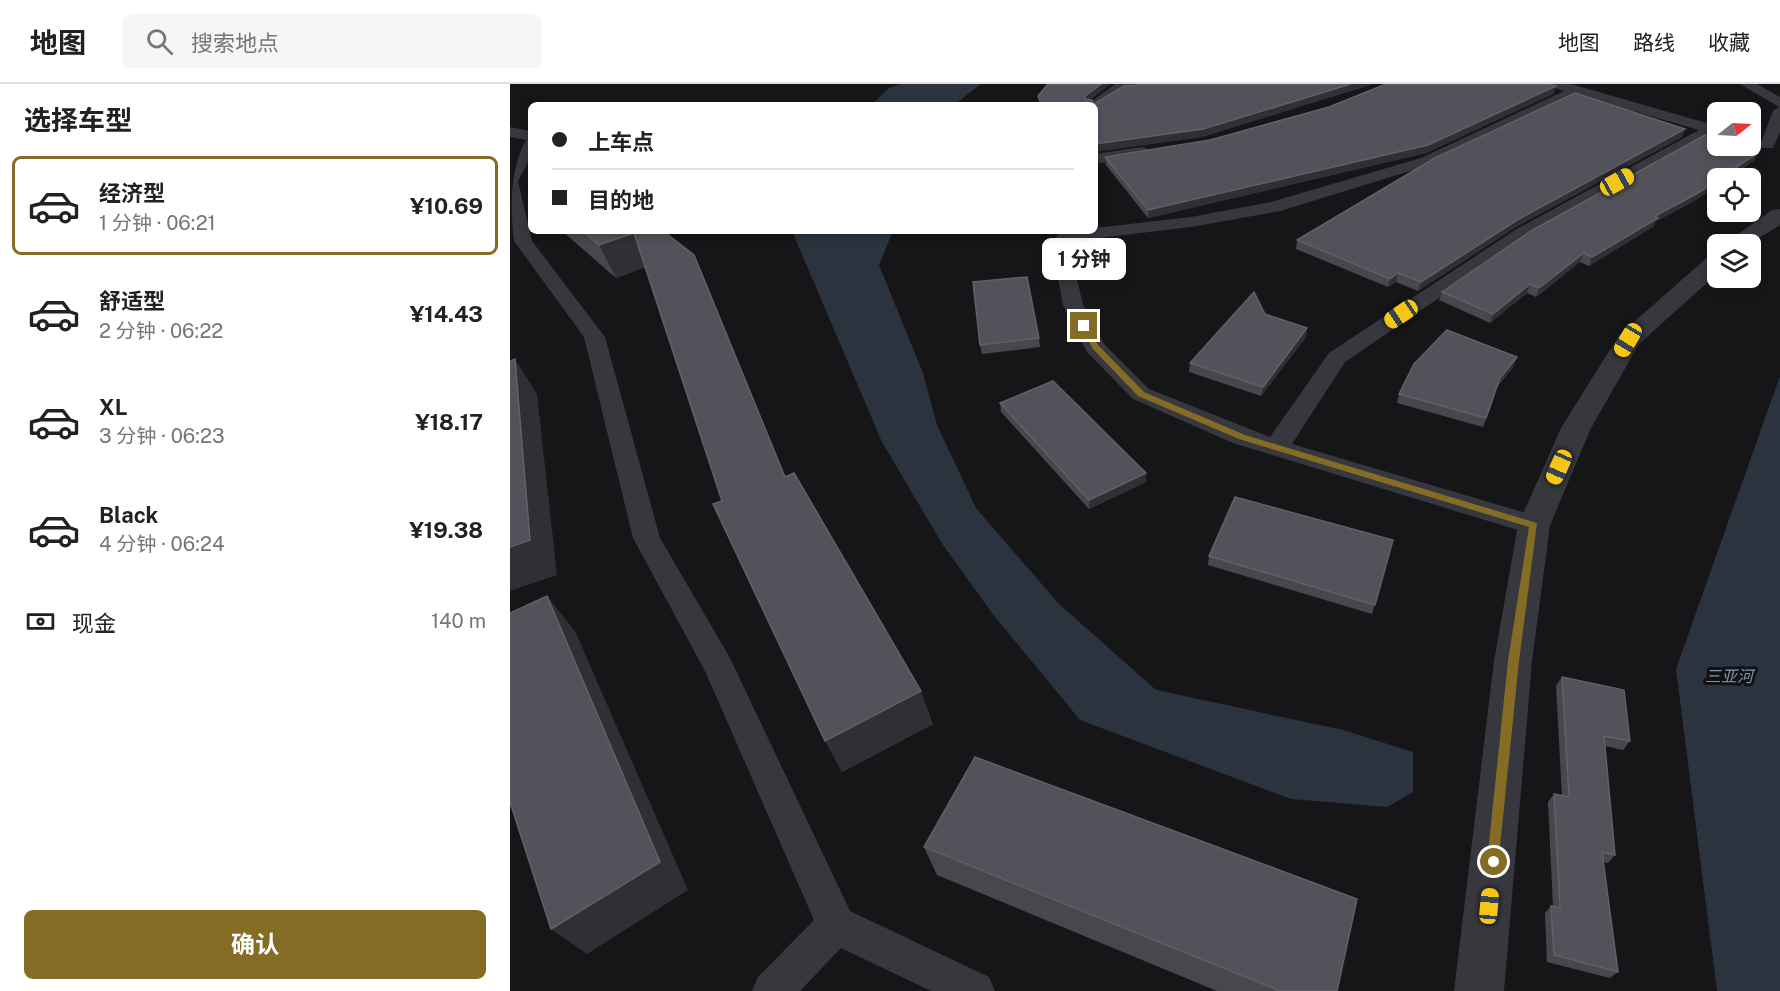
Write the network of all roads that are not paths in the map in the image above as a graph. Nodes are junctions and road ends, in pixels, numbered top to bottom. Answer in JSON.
{"nodes":[{"id":1,"x":1556,"y":84,"type":"edge"},
{"id":2,"x":1747,"y":84,"type":"edge"},
{"id":3,"x":1126,"y":86,"type":"edge"},
{"id":4,"x":1577,"y":90,"type":"junction"},
{"id":5,"x":1098,"y":103,"type":"edge"},
{"id":6,"x":1780,"y":103,"type":"edge"},
{"id":7,"x":1780,"y":111,"type":"edge"},
{"id":8,"x":1707,"y":128,"type":"edge"},
{"id":9,"x":510,"y":132,"type":"edge"},
{"id":10,"x":1707,"y":134,"type":"edge"},
{"id":11,"x":528,"y":135,"type":"edge"},
{"id":12,"x":1774,"y":147,"type":"edge"},
{"id":13,"x":528,"y":148,"type":"edge"},
{"id":14,"x":1161,"y":149,"type":"edge"},
{"id":15,"x":1098,"y":159,"type":"edge"},
{"id":16,"x":510,"y":181,"type":"edge"},
{"id":17,"x":510,"y":181,"type":"edge"},
{"id":18,"x":1780,"y":215,"type":"edge"},
{"id":19,"x":1098,"y":230,"type":"edge"},
{"id":20,"x":1065,"y":234,"type":"edge"},
{"id":21,"x":1751,"y":234,"type":"edge"},
{"id":22,"x":1707,"y":270,"type":"edge"},
{"id":23,"x":1279,"y":447,"type":"junction"},
{"id":24,"x":1534,"y":525,"type":"junction"},
{"id":25,"x":836,"y":925,"type":"junction"},
{"id":26,"x":772,"y":991,"type":"edge"},
{"id":27,"x":975,"y":991,"type":"edge"},
{"id":28,"x":1479,"y":991,"type":"edge"}],
"edges":[{"from":1,"to":4,"type":"lane"},
{"from":2,"to":6,"type":"lane"},
{"from":3,"to":5,"type":"lane"},
{"from":4,"to":8,"type":"lane"},
{"from":4,"to":19,"type":"lane"},
{"from":7,"to":12,"type":"lane"},
{"from":9,"to":11,"type":"lane"},
{"from":10,"to":23,"type":"lane"},
{"from":13,"to":17,"type":"lane"},
{"from":14,"to":15,"type":"lane"},
{"from":16,"to":25,"type":"lane"},
{"from":18,"to":21,"type":"street"},
{"from":20,"to":23,"type":"lane"},
{"from":22,"to":24,"type":"street"},
{"from":23,"to":24,"type":"lane"},
{"from":24,"to":28,"type":"street"},
{"from":25,"to":26,"type":"lane"},
{"from":25,"to":27,"type":"lane"}]}
